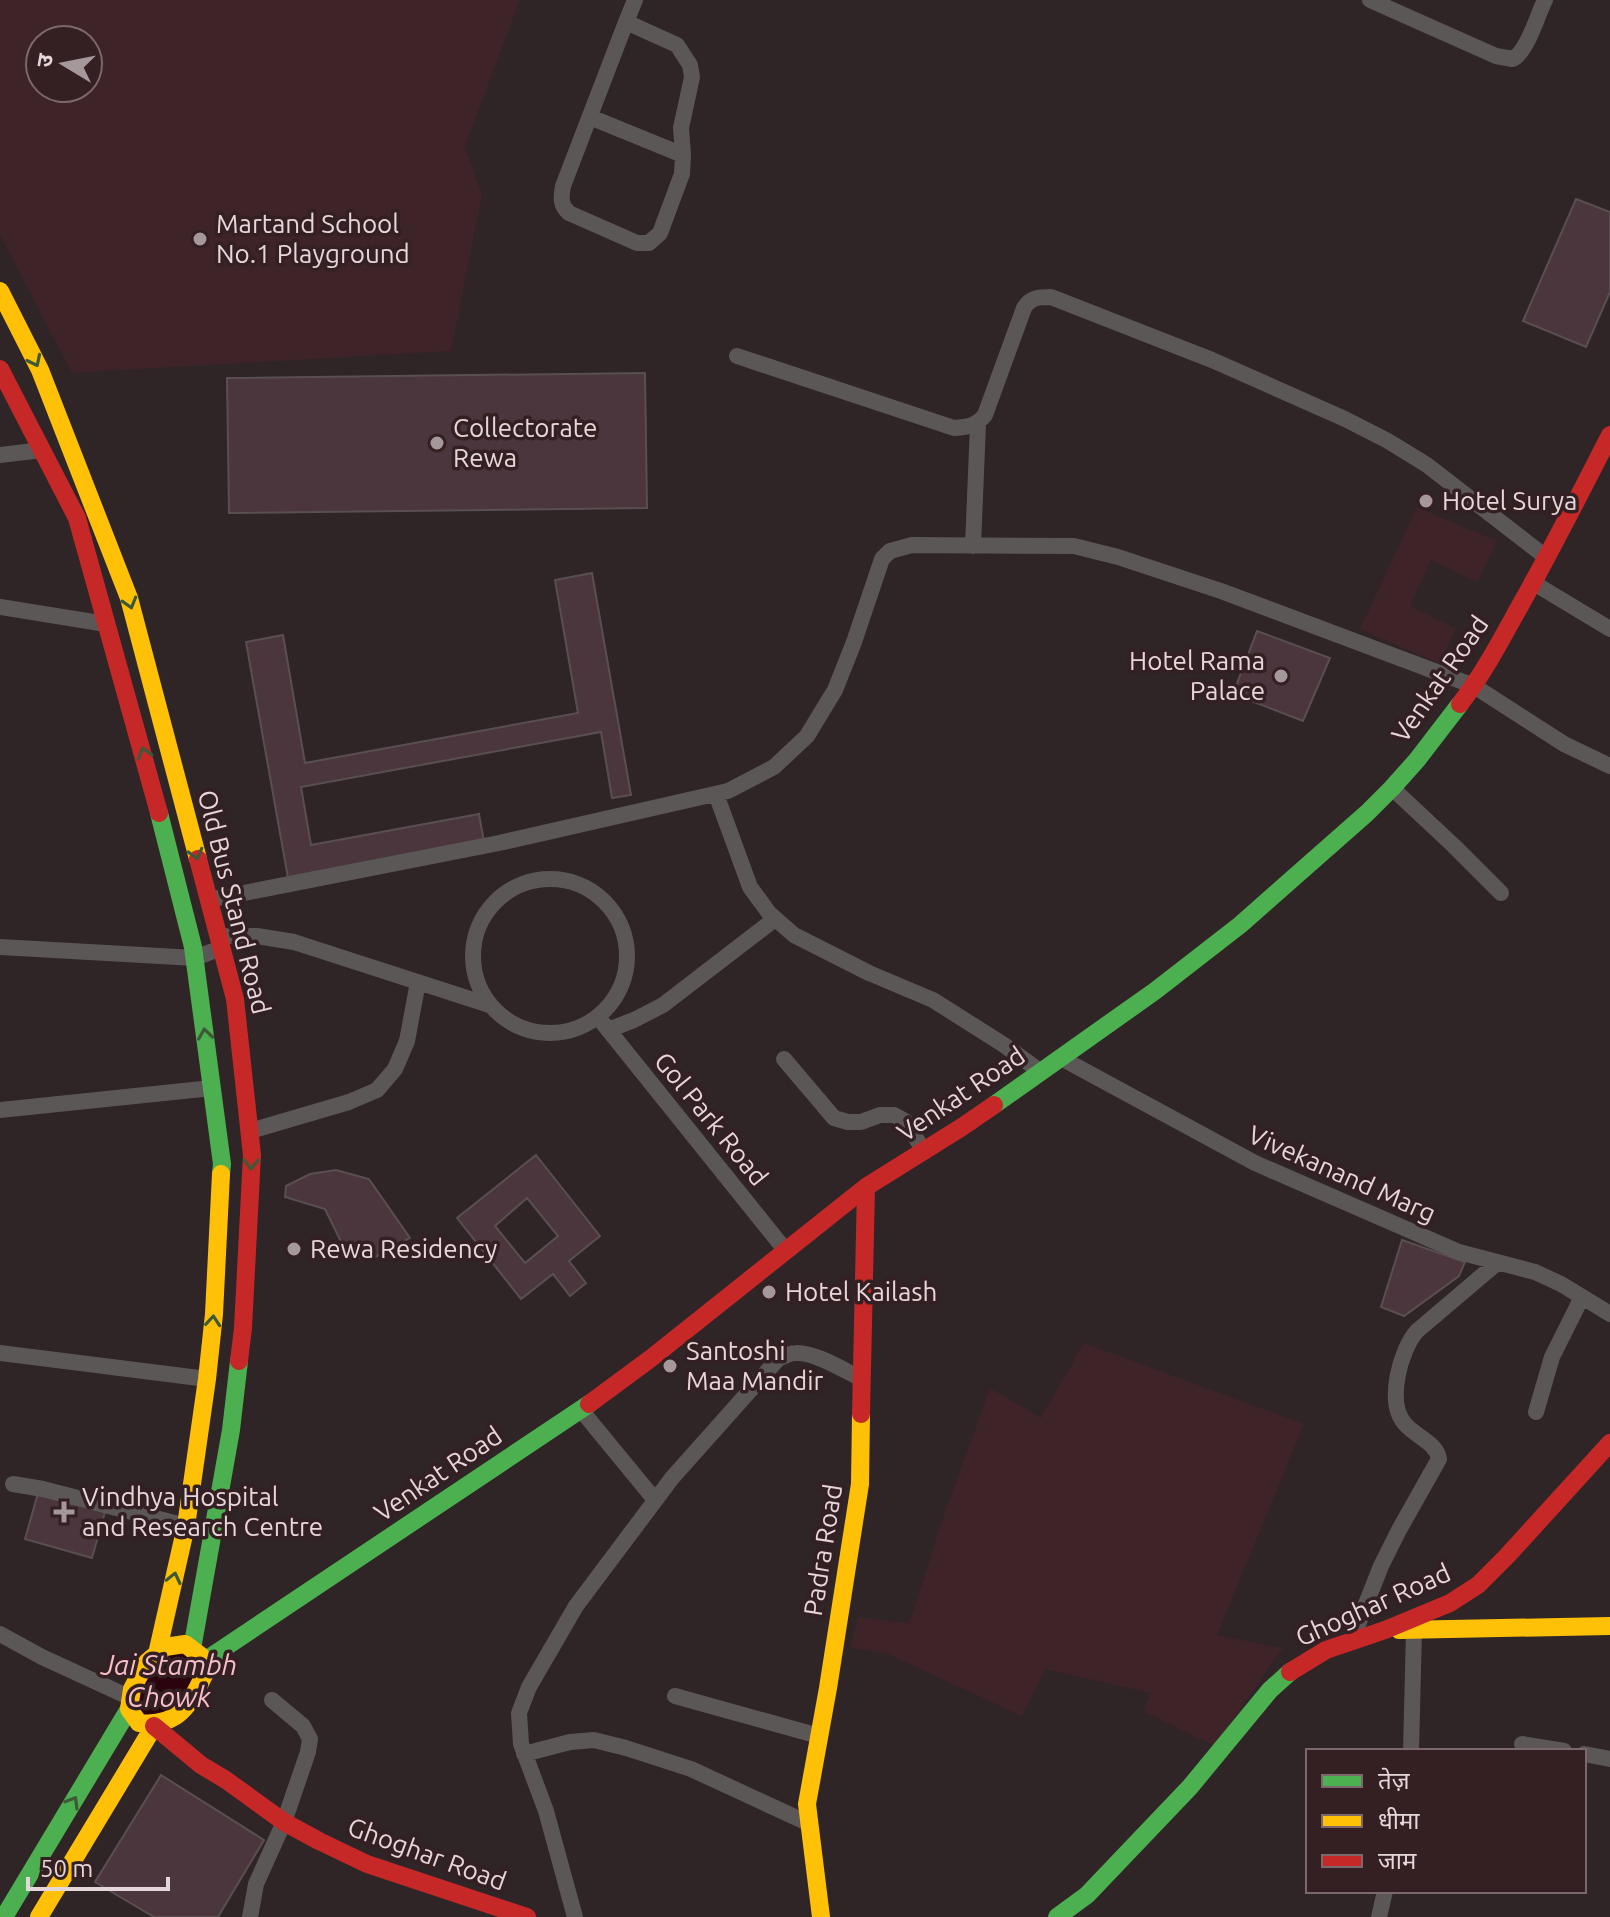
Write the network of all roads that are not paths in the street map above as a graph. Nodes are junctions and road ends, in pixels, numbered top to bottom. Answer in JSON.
{"nodes":[{"id":1,"x":635,"y":0,"type":"edge"},
{"id":2,"x":1370,"y":0,"type":"edge"},
{"id":3,"x":1545,"y":0,"type":"edge"},
{"id":4,"x":626,"y":22,"type":"junction"},
{"id":5,"x":590,"y":117,"type":"junction"},
{"id":6,"x":683,"y":155,"type":"junction"},
{"id":7,"x":0,"y":291,"type":"edge"},
{"id":8,"x":737,"y":356,"type":"dead end"},
{"id":9,"x":0,"y":369,"type":"edge"},
{"id":10,"x":978,"y":424,"type":"junction"},
{"id":11,"x":1610,"y":435,"type":"edge"},
{"id":12,"x":42,"y":450,"type":"junction"},
{"id":13,"x":0,"y":455,"type":"edge"},
{"id":14,"x":973,"y":546,"type":"junction"},
{"id":15,"x":1547,"y":558,"type":"junction"},
{"id":16,"x":1532,"y":582,"type":"junction"},
{"id":17,"x":0,"y":607,"type":"edge"},
{"id":18,"x":106,"y":624,"type":"junction"},
{"id":19,"x":1610,"y":629,"type":"edge"},
{"id":20,"x":1474,"y":686,"type":"junction"},
{"id":21,"x":1610,"y":766,"type":"edge"},
{"id":22,"x":1392,"y":788,"type":"junction"},
{"id":23,"x":716,"y":794,"type":"junction"},
{"id":24,"x":1501,"y":893,"type":"dead end"},
{"id":25,"x":208,"y":900,"type":"junction"},
{"id":26,"x":775,"y":919,"type":"junction"},
{"id":27,"x":220,"y":942,"type":"junction"},
{"id":28,"x":0,"y":947,"type":"edge"},
{"id":29,"x":195,"y":958,"type":"junction"},
{"id":30,"x":418,"y":982,"type":"junction"},
{"id":31,"x":489,"y":1005,"type":"junction"},
{"id":32,"x":603,"y":1023,"type":"junction"},
{"id":33,"x":1061,"y":1058,"type":"junction"},
{"id":34,"x":784,"y":1059,"type":"dead end"},
{"id":35,"x":1041,"y":1072,"type":"junction"},
{"id":36,"x":212,"y":1088,"type":"junction"},
{"id":37,"x":0,"y":1110,"type":"edge"},
{"id":38,"x":250,"y":1131,"type":"junction"},
{"id":39,"x":924,"y":1151,"type":"junction"},
{"id":40,"x":866,"y":1187,"type":"junction"},
{"id":41,"x":786,"y":1251,"type":"junction"},
{"id":42,"x":1497,"y":1263,"type":"junction"},
{"id":43,"x":1582,"y":1297,"type":"junction"},
{"id":44,"x":1610,"y":1314,"type":"edge"},
{"id":45,"x":0,"y":1353,"type":"edge"},
{"id":46,"x":207,"y":1379,"type":"junction"},
{"id":47,"x":862,"y":1379,"type":"junction"},
{"id":48,"x":581,"y":1410,"type":"junction"},
{"id":49,"x":1536,"y":1412,"type":"dead end"},
{"id":50,"x":1610,"y":1443,"type":"edge"},
{"id":51,"x":13,"y":1484,"type":"dead end"},
{"id":52,"x":655,"y":1500,"type":"junction"},
{"id":53,"x":186,"y":1526,"type":"junction"},
{"id":54,"x":1610,"y":1626,"type":"edge"},
{"id":55,"x":1385,"y":1630,"type":"junction"},
{"id":56,"x":1414,"y":1630,"type":"junction"},
{"id":57,"x":0,"y":1634,"type":"edge"},
{"id":58,"x":1351,"y":1642,"type":"junction"},
{"id":59,"x":157,"y":1654,"type":"junction"},
{"id":60,"x":197,"y":1655,"type":"junction"},
{"id":61,"x":675,"y":1696,"type":"dead end"},
{"id":62,"x":272,"y":1700,"type":"dead end"},
{"id":63,"x":130,"y":1704,"type":"junction"},
{"id":64,"x":154,"y":1726,"type":"junction"},
{"id":65,"x":819,"y":1736,"type":"junction"},
{"id":66,"x":1522,"y":1744,"type":"dead end"},
{"id":67,"x":1411,"y":1749,"type":"edge"},
{"id":68,"x":1552,"y":1749,"type":"edge"},
{"id":69,"x":524,"y":1754,"type":"junction"},
{"id":70,"x":1586,"y":1754,"type":"edge"},
{"id":71,"x":1610,"y":1759,"type":"edge"},
{"id":72,"x":284,"y":1822,"type":"junction"},
{"id":73,"x":810,"y":1824,"type":"junction"},
{"id":74,"x":1385,"y":1893,"type":"edge"},
{"id":75,"x":4,"y":1917,"type":"edge"},
{"id":76,"x":39,"y":1917,"type":"edge"},
{"id":77,"x":250,"y":1917,"type":"edge"},
{"id":78,"x":527,"y":1917,"type":"edge"},
{"id":79,"x":575,"y":1917,"type":"edge"},
{"id":80,"x":821,"y":1917,"type":"edge"},
{"id":81,"x":1057,"y":1917,"type":"edge"},
{"id":82,"x":1379,"y":1917,"type":"edge"}],
"edges":[{"from":1,"to":4,"type":"street"},
{"from":2,"to":3,"type":"street"},
{"from":4,"to":5,"type":"street"},
{"from":4,"to":6,"type":"street"},
{"from":5,"to":6,"type":"street"},
{"from":5,"to":6,"type":"street"},
{"from":7,"to":25,"type":"main road","name":"Old Bus Stand Road","one_way":true},
{"from":8,"to":10,"type":"street"},
{"from":9,"to":12,"type":"main road","name":"Old Bus Stand Road"},
{"from":10,"to":14,"type":"street"},
{"from":10,"to":15,"type":"street"},
{"from":11,"to":15,"type":"main road","name":"Venkat Road"},
{"from":12,"to":13,"type":"street"},
{"from":12,"to":18,"type":"main road","name":"Old Bus Stand Road"},
{"from":14,"to":20,"type":"street"},
{"from":14,"to":23,"type":"street"},
{"from":15,"to":16,"type":"main road","name":"Venkat Road"},
{"from":16,"to":19,"type":"street"},
{"from":16,"to":20,"type":"main road","name":"Venkat Road"},
{"from":17,"to":18,"type":"street"},
{"from":29,"to":18,"type":"main road","name":"Old Bus Stand Road","one_way":true},
{"from":20,"to":21,"type":"street"},
{"from":20,"to":22,"type":"main road","name":"Venkat Road"},
{"from":22,"to":24,"type":"street"},
{"from":22,"to":33,"type":"main road","name":"Venkat Road"},
{"from":23,"to":25,"type":"street"},
{"from":23,"to":26,"type":"street"},
{"from":25,"to":27,"type":"main road","name":"Old Bus Stand Road"},
{"from":26,"to":32,"type":"street"},
{"from":26,"to":35,"type":"street"},
{"from":27,"to":29,"type":"street"},
{"from":27,"to":30,"type":"street"},
{"from":27,"to":38,"type":"main road","name":"Old Bus Stand Road"},
{"from":28,"to":29,"type":"street"},
{"from":36,"to":29,"type":"main road","name":"Old Bus Stand Road","one_way":true},
{"from":30,"to":31,"type":"street"},
{"from":30,"to":38,"type":"street"},
{"from":31,"to":32,"type":"street"},
{"from":31,"to":32,"type":"street"},
{"from":32,"to":41,"type":"street","name":"Gol Park Road"},
{"from":33,"to":35,"type":"main road","name":"Venkat Road"},
{"from":33,"to":42,"type":"street","name":"Vivekanand Marg"},
{"from":34,"to":39,"type":"street"},
{"from":35,"to":39,"type":"main road","name":"Venkat Road"},
{"from":36,"to":37,"type":"street"},
{"from":46,"to":36,"type":"main road","name":"Old Bus Stand Road","one_way":true},
{"from":38,"to":60,"type":"main road","name":"Old Bus Stand Road","one_way":true},
{"from":39,"to":40,"type":"main road","name":"Venkat Road"},
{"from":40,"to":41,"type":"main road","name":"Venkat Road"},
{"from":40,"to":47,"type":"main road","name":"Padra Road"},
{"from":41,"to":48,"type":"main road","name":"Venkat Road"},
{"from":42,"to":43,"type":"street","name":"Vivekanand Marg"},
{"from":42,"to":58,"type":"street"},
{"from":43,"to":44,"type":"street","name":"Vivekanand Marg"},
{"from":43,"to":49,"type":"street"},
{"from":45,"to":46,"type":"street"},
{"from":46,"to":53,"type":"main road","name":"Old Bus Stand Road"},
{"from":47,"to":52,"type":"street"},
{"from":47,"to":65,"type":"main road","name":"Padra Road"},
{"from":48,"to":52,"type":"street"},
{"from":48,"to":60,"type":"main road","name":"Venkat Road"},
{"from":50,"to":55,"type":"main road","name":"Ghoghar Road"},
{"from":51,"to":53,"type":"street"},
{"from":52,"to":69,"type":"street"},
{"from":59,"to":53,"type":"main road","name":"Old Bus Stand Road","one_way":true},
{"from":54,"to":56,"type":"main road"},
{"from":55,"to":56,"type":"main road"},
{"from":55,"to":58,"type":"main road","name":"Ghoghar Road"},
{"from":56,"to":67,"type":"street"},
{"from":57,"to":63,"type":"street"},
{"from":58,"to":81,"type":"main road","name":"Ghoghar Road"},
{"from":59,"to":60,"type":"main road","name":"Venkat Road"},
{"from":59,"to":63,"type":"main road"},
{"from":60,"to":64,"type":"main road"},
{"from":61,"to":65,"type":"street"},
{"from":62,"to":72,"type":"street"},
{"from":63,"to":64,"type":"main road"},
{"from":75,"to":63,"type":"main road","one_way":true},
{"from":64,"to":72,"type":"main road","name":"Ghoghar Road"},
{"from":64,"to":76,"type":"main road"},
{"from":65,"to":73,"type":"main road","name":"Padra Road"},
{"from":66,"to":68,"type":"street"},
{"from":69,"to":73,"type":"street"},
{"from":69,"to":79,"type":"street"},
{"from":70,"to":71,"type":"street"},
{"from":72,"to":77,"type":"street"},
{"from":72,"to":78,"type":"main road","name":"Ghoghar Road"},
{"from":73,"to":80,"type":"main road","name":"Padra Road"},
{"from":74,"to":82,"type":"street"}]}
